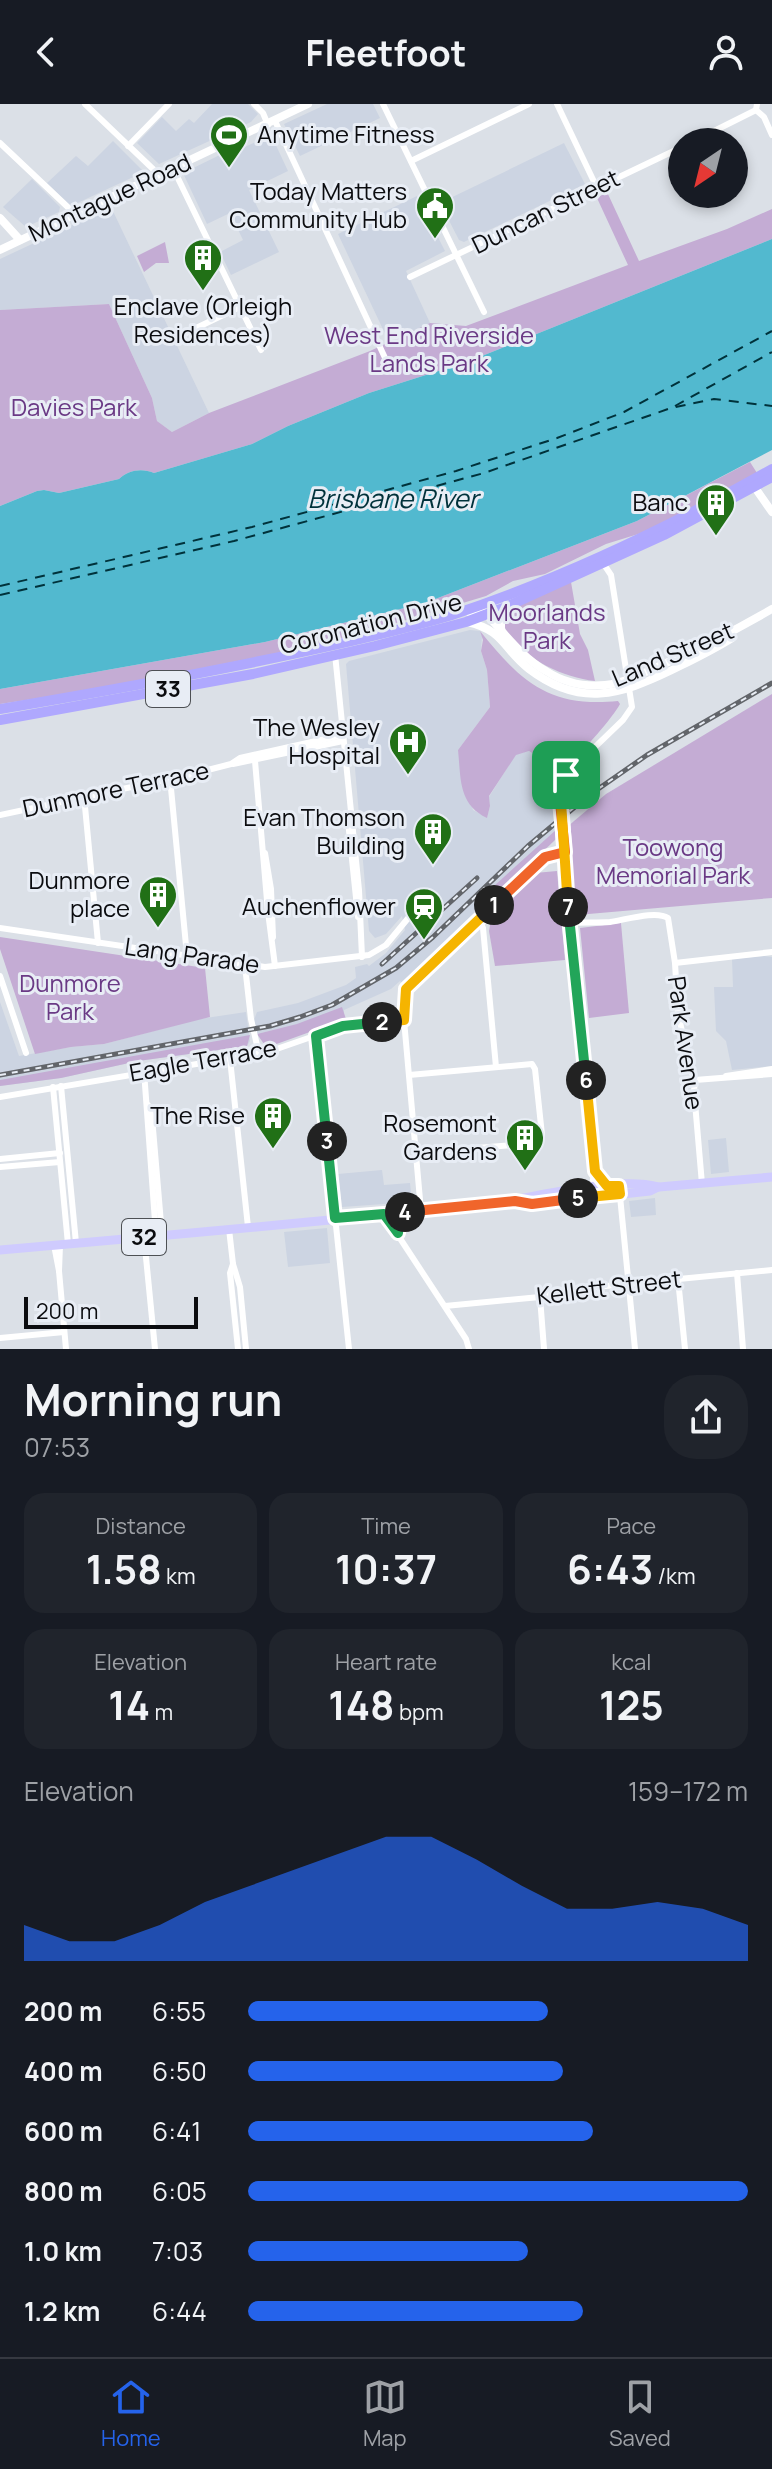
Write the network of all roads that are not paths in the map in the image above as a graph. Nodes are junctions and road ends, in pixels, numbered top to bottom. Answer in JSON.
{"nodes":[{"id":1,"x":85,"y":104,"type":"edge"},
{"id":2,"x":169,"y":104,"type":"edge"},
{"id":3,"x":254,"y":104,"type":"edge"},
{"id":4,"x":308,"y":104,"type":"edge"},
{"id":5,"x":383,"y":104,"type":"edge"},
{"id":6,"x":529,"y":104,"type":"edge"},
{"id":7,"x":557,"y":104,"type":"edge"},
{"id":8,"x":756,"y":107,"type":"edge"},
{"id":9,"x":272,"y":123,"type":"junction"},
{"id":10,"x":718,"y":128,"type":"edge"},
{"id":11,"x":772,"y":135,"type":"edge"},
{"id":12,"x":0,"y":143,"type":"edge"},
{"id":13,"x":128,"y":146,"type":"junction"},
{"id":14,"x":668,"y":154,"type":"edge"},
{"id":15,"x":411,"y":161,"type":"junction"},
{"id":16,"x":173,"y":168,"type":"junction"},
{"id":17,"x":156,"y":176,"type":"junction"},
{"id":18,"x":597,"y":188,"type":"junction"},
{"id":19,"x":74,"y":213,"type":"junction"},
{"id":20,"x":0,"y":218,"type":"edge"},
{"id":21,"x":20,"y":240,"type":"junction"},
{"id":22,"x":0,"y":250,"type":"edge"},
{"id":23,"x":456,"y":256,"type":"junction"},
{"id":24,"x":410,"y":277,"type":"dead end"},
{"id":25,"x":240,"y":307,"type":"junction"},
{"id":26,"x":484,"y":312,"type":"dead end"},
{"id":27,"x":171,"y":340,"type":"dead end"},
{"id":28,"x":261,"y":350,"type":"dead end"},
{"id":29,"x":386,"y":360,"type":"dead end"},
{"id":30,"x":772,"y":469,"type":"edge"},
{"id":31,"x":772,"y":477,"type":"edge"},
{"id":32,"x":753,"y":484,"type":"junction"},
{"id":33,"x":772,"y":512,"type":"edge"},
{"id":34,"x":603,"y":563,"type":"junction"},
{"id":35,"x":506,"y":607,"type":"junction"},
{"id":36,"x":772,"y":612,"type":"edge"},
{"id":37,"x":453,"y":614,"type":"junction"},
{"id":38,"x":486,"y":615,"type":"junction"},
{"id":39,"x":466,"y":622,"type":"junction"},
{"id":40,"x":501,"y":631,"type":"junction"},
{"id":41,"x":335,"y":650,"type":"junction"},
{"id":42,"x":628,"y":684,"type":"junction"},
{"id":43,"x":0,"y":709,"type":"edge"},
{"id":44,"x":0,"y":720,"type":"edge"},
{"id":45,"x":343,"y":738,"type":"junction"},
{"id":46,"x":255,"y":761,"type":"junction"},
{"id":47,"x":231,"y":764,"type":"junction"},
{"id":48,"x":566,"y":775,"type":"junction"},
{"id":49,"x":170,"y":778,"type":"junction"},
{"id":50,"x":559,"y":792,"type":"junction"},
{"id":51,"x":84,"y":796,"type":"junction"},
{"id":52,"x":0,"y":815,"type":"edge"},
{"id":53,"x":565,"y":852,"type":"junction"},
{"id":54,"x":414,"y":911,"type":"dead end"},
{"id":55,"x":479,"y":919,"type":"junction"},
{"id":56,"x":570,"y":923,"type":"junction"},
{"id":57,"x":0,"y":928,"type":"edge"},
{"id":58,"x":98,"y":943,"type":"junction"},
{"id":59,"x":772,"y":952,"type":"edge"},
{"id":60,"x":187,"y":956,"type":"junction"},
{"id":61,"x":362,"y":957,"type":"junction"},
{"id":62,"x":675,"y":963,"type":"junction"},
{"id":63,"x":245,"y":966,"type":"junction"},
{"id":64,"x":275,"y":966,"type":"junction"},
{"id":65,"x":0,"y":978,"type":"edge"},
{"id":66,"x":404,"y":1020,"type":"junction"},
{"id":67,"x":316,"y":1036,"type":"junction"},
{"id":68,"x":26,"y":1053,"type":"dead end"},
{"id":69,"x":259,"y":1054,"type":"junction"},
{"id":70,"x":230,"y":1059,"type":"junction"},
{"id":71,"x":496,"y":1067,"type":"junction"},
{"id":72,"x":144,"y":1071,"type":"junction"},
{"id":73,"x":772,"y":1072,"type":"edge"},
{"id":74,"x":409,"y":1075,"type":"junction"},
{"id":75,"x":695,"y":1080,"type":"junction"},
{"id":76,"x":57,"y":1086,"type":"junction"},
{"id":77,"x":0,"y":1097,"type":"edge"},
{"id":78,"x":416,"y":1153,"type":"junction"},
{"id":79,"x":60,"y":1158,"type":"junction"},
{"id":80,"x":0,"y":1159,"type":"edge"},
{"id":81,"x":0,"y":1167,"type":"edge"},
{"id":82,"x":595,"y":1171,"type":"junction"},
{"id":83,"x":772,"y":1177,"type":"edge"},
{"id":84,"x":702,"y":1184,"type":"junction"},
{"id":85,"x":607,"y":1186,"type":"junction"},
{"id":86,"x":591,"y":1188,"type":"junction"},
{"id":87,"x":619,"y":1190,"type":"junction"},
{"id":88,"x":515,"y":1201,"type":"junction"},
{"id":89,"x":421,"y":1211,"type":"junction"},
{"id":90,"x":405,"y":1212,"type":"junction"},
{"id":91,"x":384,"y":1214,"type":"junction"},
{"id":92,"x":335,"y":1218,"type":"junction"},
{"id":93,"x":248,"y":1227,"type":"junction"},
{"id":94,"x":229,"y":1229,"type":"junction"},
{"id":95,"x":398,"y":1233,"type":"junction"},
{"id":96,"x":159,"y":1235,"type":"junction"},
{"id":97,"x":144,"y":1237,"type":"junction"},
{"id":98,"x":64,"y":1244,"type":"junction"},
{"id":99,"x":0,"y":1250,"type":"edge"},
{"id":100,"x":233,"y":1264,"type":"junction"},
{"id":101,"x":772,"y":1270,"type":"edge"},
{"id":102,"x":737,"y":1273,"type":"junction"},
{"id":103,"x":678,"y":1279,"type":"junction"},
{"id":104,"x":628,"y":1283,"type":"junction"},
{"id":105,"x":540,"y":1297,"type":"junction"},
{"id":106,"x":445,"y":1306,"type":"junction"},
{"id":107,"x":64,"y":1332,"type":"junction"},
{"id":108,"x":0,"y":1338,"type":"edge"},
{"id":109,"x":66,"y":1349,"type":"edge"},
{"id":110,"x":155,"y":1349,"type":"edge"},
{"id":111,"x":238,"y":1349,"type":"edge"},
{"id":112,"x":246,"y":1349,"type":"edge"},
{"id":113,"x":349,"y":1349,"type":"edge"},
{"id":114,"x":469,"y":1349,"type":"edge"},
{"id":115,"x":544,"y":1349,"type":"edge"},
{"id":116,"x":635,"y":1349,"type":"edge"},
{"id":117,"x":685,"y":1349,"type":"edge"},
{"id":118,"x":743,"y":1349,"type":"edge"}],
"edges":[{"from":1,"to":13,"type":"street"},
{"from":2,"to":13,"type":"street"},
{"from":3,"to":9,"type":"street"},
{"from":4,"to":9,"type":"main road","name":"Montague Road"},
{"from":5,"to":15,"type":"street"},
{"from":6,"to":15,"type":"street"},
{"from":7,"to":18,"type":"street"},
{"from":8,"to":10,"type":"street"},
{"from":8,"to":11,"type":"street"},
{"from":9,"to":16,"type":"main road","name":"Montague Road"},
{"from":9,"to":29,"type":"street"},
{"from":12,"to":19,"type":"street"},
{"from":13,"to":17,"type":"street"},
{"from":14,"to":18,"type":"street","name":"Duncan Street"},
{"from":15,"to":23,"type":"street"},
{"from":16,"to":17,"type":"main road","name":"Montague Road"},
{"from":16,"to":25,"type":"street"},
{"from":17,"to":19,"type":"main road","name":"Montague Road"},
{"from":18,"to":23,"type":"street","name":"Duncan Street"},
{"from":19,"to":21,"type":"main road","name":"Montague Road"},
{"from":20,"to":21,"type":"main road"},
{"from":21,"to":22,"type":"main road","name":"Montague Road"},
{"from":23,"to":24,"type":"street","name":"Duncan Street"},
{"from":23,"to":26,"type":"street"},
{"from":25,"to":27,"type":"street"},
{"from":25,"to":28,"type":"street"},
{"from":30,"to":32,"type":"highway","name":"Coronation Drive","number":"33"},
{"from":31,"to":32,"type":"highway","name":"Coronation Drive","number":"33"},
{"from":32,"to":33,"type":"main road"},
{"from":32,"to":34,"type":"highway","name":"Coronation Drive","number":"33"},
{"from":32,"to":37,"type":"highway","name":"Coronation Drive","number":"33"},
{"from":34,"to":35,"type":"highway","name":"Coronation Drive","number":"33"},
{"from":34,"to":42,"type":"street"},
{"from":35,"to":38,"type":"highway","name":"Coronation Drive","number":"33"},
{"from":35,"to":40,"type":"main road"},
{"from":36,"to":42,"type":"main road","name":"Land Street"},
{"from":37,"to":38,"type":"main road"},
{"from":37,"to":41,"type":"highway","name":"Coronation Drive","number":"33"},
{"from":38,"to":39,"type":"highway","name":"Coronation Drive","number":"33"},
{"from":38,"to":40,"type":"main road","name":"Land Street"},
{"from":39,"to":41,"type":"highway","name":"Coronation Drive","number":"33"},
{"from":39,"to":42,"type":"main road","name":"Land Street"},
{"from":40,"to":42,"type":"main road","name":"Land Street"},
{"from":41,"to":43,"type":"highway","name":"Coronation Drive","number":"33"},
{"from":41,"to":44,"type":"highway","name":"Coronation Drive","number":"33"},
{"from":41,"to":45,"type":"street"},
{"from":42,"to":48,"type":"street"},
{"from":45,"to":46,"type":"street","name":"Dunmore Terrace"},
{"from":45,"to":47,"type":"street","name":"Dunmore Terrace"},
{"from":45,"to":61,"type":"street"},
{"from":46,"to":47,"type":"street","name":"Dunmore Terrace"},
{"from":46,"to":64,"type":"street"},
{"from":47,"to":49,"type":"street","name":"Dunmore Terrace"},
{"from":48,"to":50,"type":"street"},
{"from":48,"to":50,"type":"street"},
{"from":49,"to":51,"type":"street","name":"Dunmore Terrace"},
{"from":49,"to":60,"type":"street"},
{"from":50,"to":53,"type":"street"},
{"from":51,"to":52,"type":"street","name":"Dunmore Terrace"},
{"from":51,"to":58,"type":"street"},
{"from":53,"to":55,"type":"street"},
{"from":53,"to":56,"type":"street"},
{"from":54,"to":61,"type":"street","name":"Lang Parade"},
{"from":55,"to":66,"type":"street"},
{"from":55,"to":71,"type":"street"},
{"from":56,"to":62,"type":"street","name":"Park Avenue"},
{"from":56,"to":82,"type":"street"},
{"from":57,"to":58,"type":"street","name":"Lang Parade"},
{"from":58,"to":60,"type":"street","name":"Lang Parade"},
{"from":59,"to":62,"type":"street"},
{"from":60,"to":63,"type":"street","name":"Lang Parade"},
{"from":61,"to":64,"type":"street","name":"Lang Parade"},
{"from":62,"to":75,"type":"street","name":"Park Avenue"},
{"from":63,"to":64,"type":"street","name":"Lang Parade"},
{"from":63,"to":69,"type":"street"},
{"from":65,"to":68,"type":"street"},
{"from":66,"to":67,"type":"street","name":"Eagle Terrace"},
{"from":66,"to":74,"type":"street"},
{"from":67,"to":69,"type":"street","name":"Eagle Terrace"},
{"from":67,"to":92,"type":"street"},
{"from":69,"to":70,"type":"street","name":"Eagle Terrace"},
{"from":70,"to":72,"type":"street","name":"Eagle Terrace"},
{"from":70,"to":93,"type":"street"},
{"from":71,"to":74,"type":"street"},
{"from":71,"to":78,"type":"street"},
{"from":72,"to":76,"type":"street","name":"Eagle Terrace"},
{"from":72,"to":96,"type":"street"},
{"from":73,"to":75,"type":"street"},
{"from":74,"to":78,"type":"street"},
{"from":75,"to":84,"type":"street","name":"Park Avenue"},
{"from":76,"to":77,"type":"street","name":"Eagle Terrace"},
{"from":76,"to":79,"type":"street"},
{"from":76,"to":98,"type":"street"},
{"from":78,"to":89,"type":"street"},
{"from":79,"to":80,"type":"street"},
{"from":79,"to":81,"type":"street"},
{"from":79,"to":98,"type":"street"},
{"from":82,"to":85,"type":"street"},
{"from":82,"to":86,"type":"street"},
{"from":83,"to":84,"type":"main road","number":"32"},
{"from":84,"to":87,"type":"main road","number":"32"},
{"from":85,"to":86,"type":"main road","number":"32"},
{"from":85,"to":87,"type":"main road","number":"32"},
{"from":86,"to":88,"type":"main road","number":"32"},
{"from":87,"to":88,"type":"main road","number":"32"},
{"from":87,"to":104,"type":"street"},
{"from":88,"to":89,"type":"main road","number":"32"},
{"from":89,"to":90,"type":"main road","number":"32"},
{"from":90,"to":91,"type":"main road","number":"32"},
{"from":90,"to":95,"type":"street"},
{"from":91,"to":92,"type":"main road","number":"32"},
{"from":91,"to":95,"type":"street"},
{"from":92,"to":93,"type":"main road","number":"32"},
{"from":92,"to":113,"type":"street"},
{"from":93,"to":94,"type":"main road","number":"32"},
{"from":94,"to":96,"type":"main road","number":"32"},
{"from":94,"to":100,"type":"street"},
{"from":95,"to":106,"type":"street"},
{"from":96,"to":97,"type":"main road","number":"32"},
{"from":97,"to":98,"type":"main road","number":"32"},
{"from":97,"to":110,"type":"street"},
{"from":98,"to":99,"type":"main road","number":"32"},
{"from":98,"to":107,"type":"street"},
{"from":100,"to":111,"type":"street"},
{"from":100,"to":112,"type":"street"},
{"from":101,"to":102,"type":"street","name":"Kellett Street"},
{"from":102,"to":103,"type":"street","name":"Kellett Street"},
{"from":102,"to":118,"type":"street"},
{"from":103,"to":104,"type":"street","name":"Kellett Street"},
{"from":103,"to":117,"type":"street"},
{"from":104,"to":105,"type":"street","name":"Kellett Street"},
{"from":104,"to":116,"type":"street"},
{"from":105,"to":106,"type":"street","name":"Kellett Street"},
{"from":105,"to":115,"type":"street"},
{"from":106,"to":114,"type":"street"},
{"from":107,"to":108,"type":"street"},
{"from":107,"to":109,"type":"street"}]}
